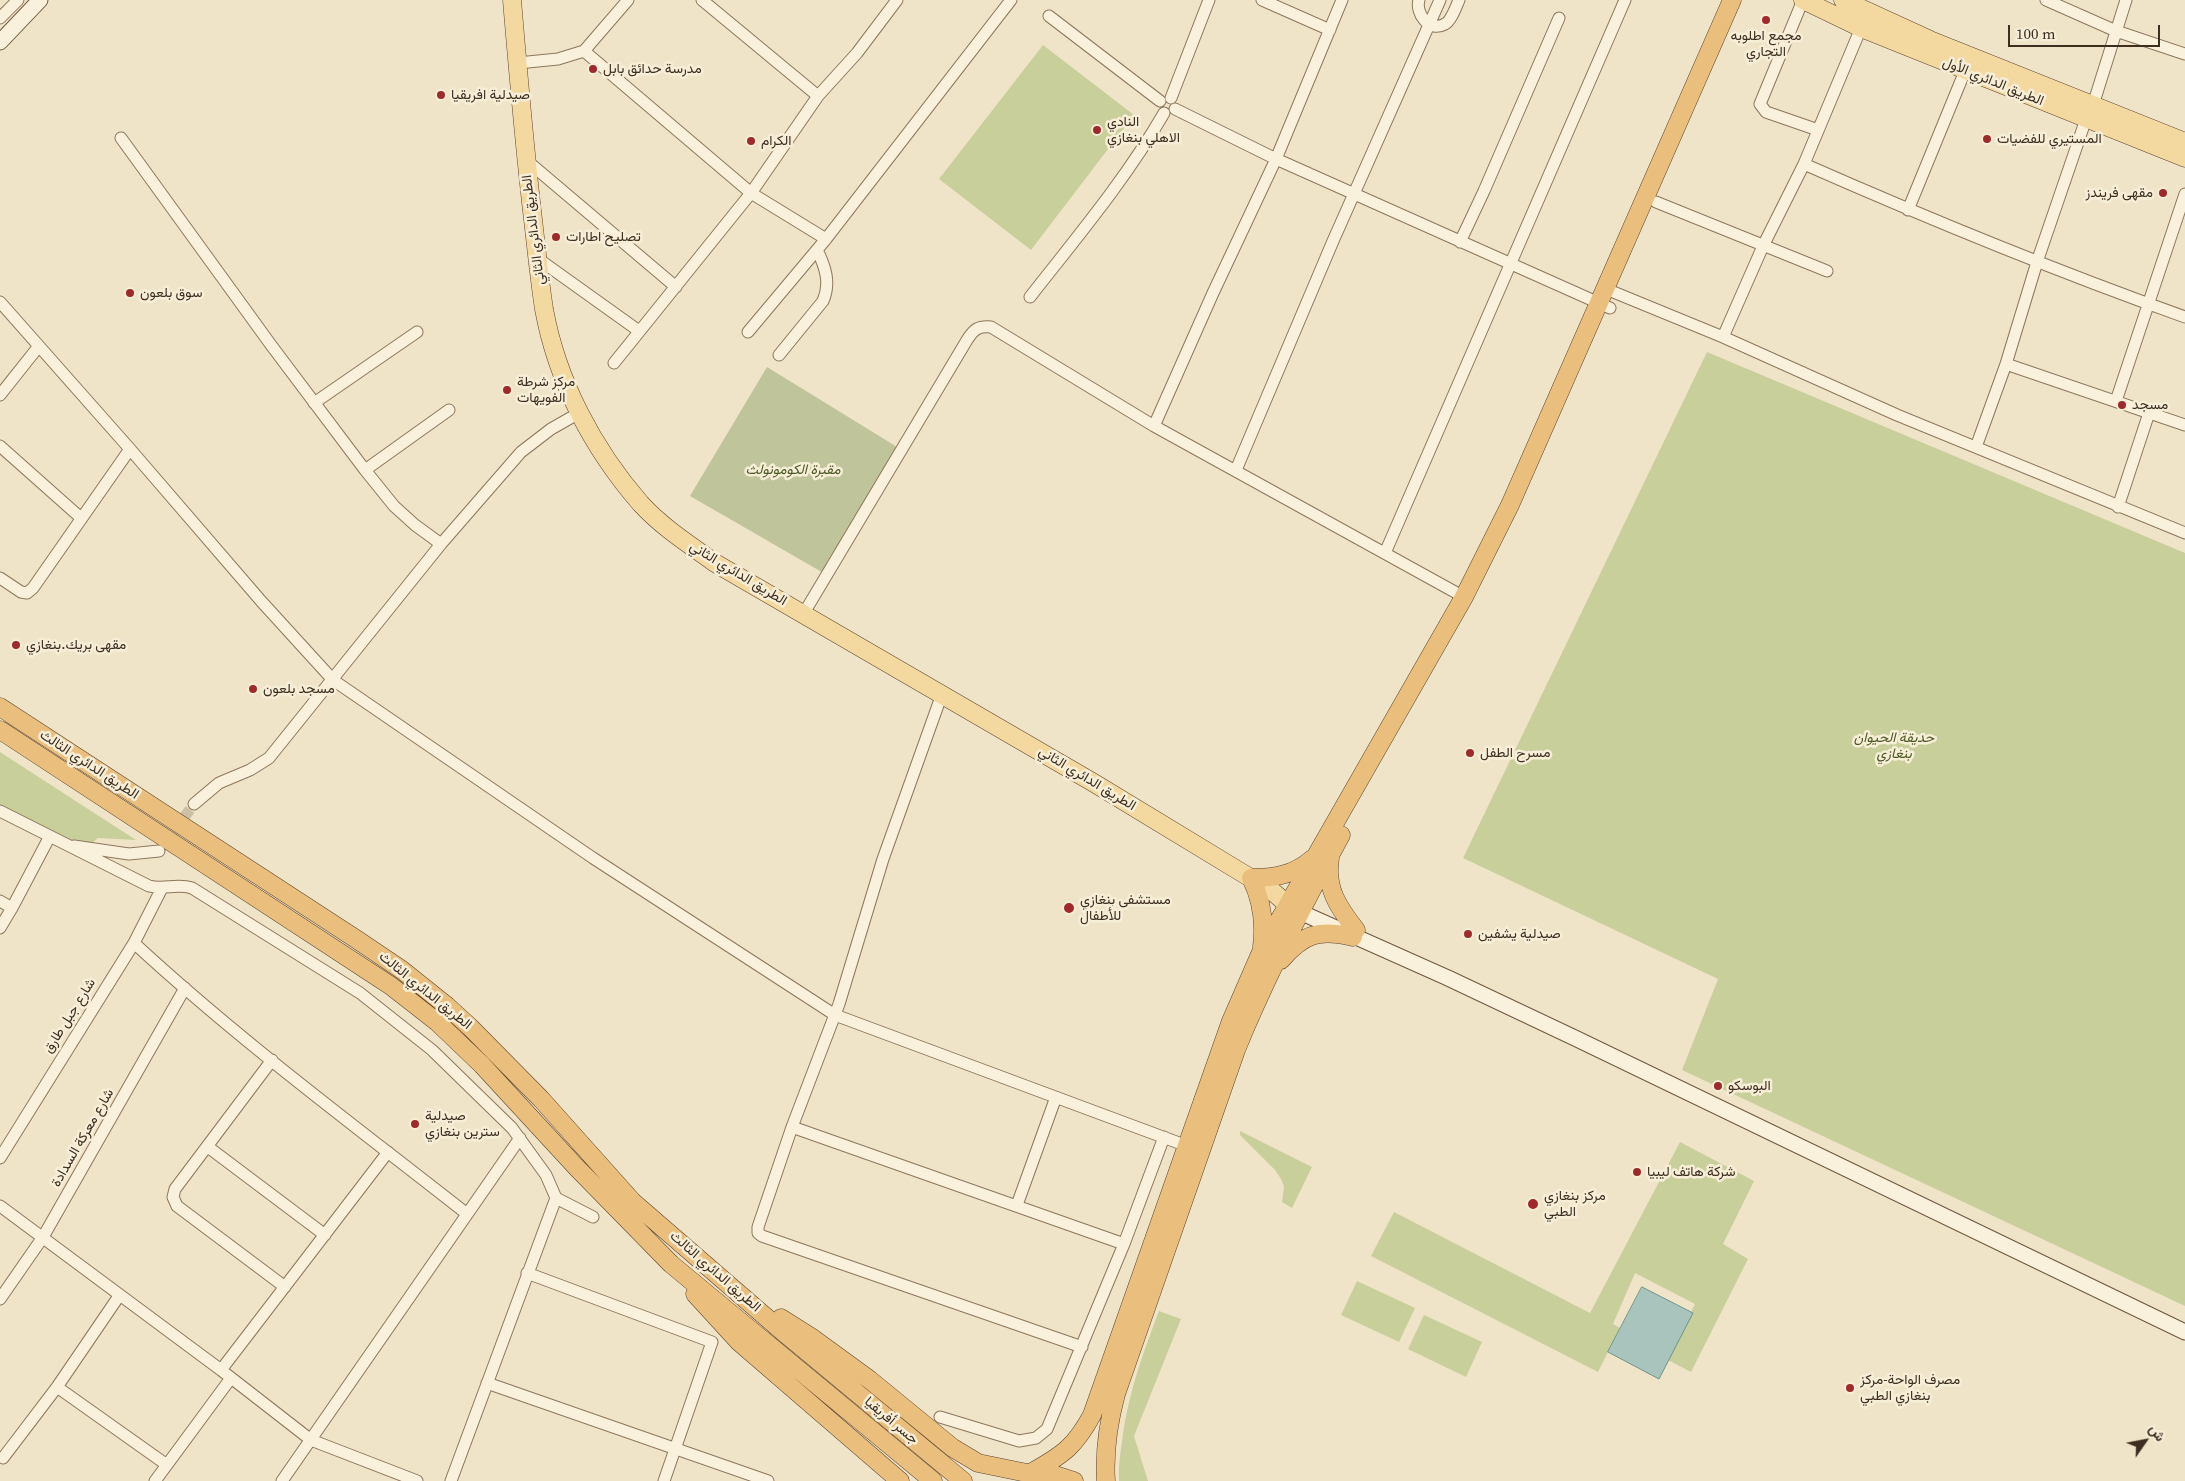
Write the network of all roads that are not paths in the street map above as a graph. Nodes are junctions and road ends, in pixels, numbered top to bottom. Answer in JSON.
{"nodes":[{"id":1,"x":18,"y":0,"type":"edge"},
{"id":2,"x":40,"y":0,"type":"edge"},
{"id":3,"x":512,"y":0,"type":"edge"},
{"id":4,"x":628,"y":0,"type":"edge"},
{"id":5,"x":702,"y":0,"type":"edge"},
{"id":6,"x":1011,"y":0,"type":"edge"},
{"id":7,"x":1209,"y":0,"type":"edge"},
{"id":8,"x":1262,"y":0,"type":"edge"},
{"id":9,"x":1342,"y":0,"type":"edge"},
{"id":10,"x":1419,"y":0,"type":"edge"},
{"id":11,"x":1440,"y":0,"type":"edge"},
{"id":12,"x":1459,"y":0,"type":"edge"},
{"id":13,"x":1625,"y":0,"type":"edge"},
{"id":14,"x":1723,"y":0,"type":"edge"},
{"id":15,"x":1732,"y":0,"type":"edge"},
{"id":16,"x":1745,"y":0,"type":"edge"},
{"id":17,"x":1803,"y":0,"type":"edge"},
{"id":18,"x":1843,"y":0,"type":"edge"},
{"id":19,"x":2046,"y":0,"type":"edge"},
{"id":20,"x":2126,"y":0,"type":"edge"},
{"id":21,"x":895,"y":1,"type":"edge"},
{"id":22,"x":1050,"y":16,"type":"dead end"},
{"id":23,"x":0,"y":18,"type":"edge"},
{"id":24,"x":1559,"y":18,"type":"dead end"},
{"id":25,"x":1724,"y":21,"type":"junction"},
{"id":26,"x":1429,"y":24,"type":"junction"},
{"id":27,"x":1861,"y":28,"type":"junction"},
{"id":28,"x":1330,"y":30,"type":"junction"},
{"id":29,"x":2116,"y":31,"type":"junction"},
{"id":30,"x":0,"y":42,"type":"edge"},
{"id":31,"x":584,"y":51,"type":"junction"},
{"id":32,"x":2185,"y":54,"type":"edge"},
{"id":33,"x":518,"y":63,"type":"junction"},
{"id":34,"x":1965,"y":71,"type":"junction"},
{"id":35,"x":818,"y":96,"type":"junction"},
{"id":36,"x":1166,"y":99,"type":"junction"},
{"id":37,"x":1170,"y":111,"type":"junction"},
{"id":38,"x":2090,"y":112,"type":"junction"},
{"id":39,"x":1818,"y":130,"type":"junction"},
{"id":40,"x":121,"y":138,"type":"dead end"},
{"id":41,"x":2185,"y":142,"type":"edge"},
{"id":42,"x":2185,"y":158,"type":"edge"},
{"id":43,"x":1276,"y":159,"type":"junction"},
{"id":44,"x":526,"y":160,"type":"junction"},
{"id":45,"x":1804,"y":164,"type":"junction"},
{"id":46,"x":751,"y":193,"type":"junction"},
{"id":47,"x":1354,"y":194,"type":"junction"},
{"id":48,"x":2185,"y":194,"type":"edge"},
{"id":49,"x":1656,"y":202,"type":"junction"},
{"id":50,"x":1908,"y":210,"type":"junction"},
{"id":51,"x":826,"y":239,"type":"junction"},
{"id":52,"x":1460,"y":242,"type":"junction"},
{"id":53,"x":1763,"y":246,"type":"junction"},
{"id":54,"x":817,"y":250,"type":"junction"},
{"id":55,"x":537,"y":258,"type":"junction"},
{"id":56,"x":2037,"y":262,"type":"junction"},
{"id":57,"x":1510,"y":264,"type":"junction"},
{"id":58,"x":1828,"y":272,"type":"dead end"},
{"id":59,"x":676,"y":287,"type":"junction"},
{"id":60,"x":1030,"y":297,"type":"dead end"},
{"id":61,"x":1608,"y":299,"type":"junction"},
{"id":62,"x":0,"y":302,"type":"edge"},
{"id":63,"x":2147,"y":304,"type":"junction"},
{"id":64,"x":2185,"y":317,"type":"edge"},
{"id":65,"x":418,"y":332,"type":"dead end"},
{"id":66,"x":638,"y":332,"type":"junction"},
{"id":67,"x":748,"y":332,"type":"dead end"},
{"id":68,"x":1723,"y":337,"type":"junction"},
{"id":69,"x":39,"y":346,"type":"junction"},
{"id":70,"x":779,"y":355,"type":"dead end"},
{"id":71,"x":614,"y":362,"type":"dead end"},
{"id":72,"x":2006,"y":364,"type":"junction"},
{"id":73,"x":0,"y":395,"type":"edge"},
{"id":74,"x":2116,"y":401,"type":"junction"},
{"id":75,"x":314,"y":403,"type":"junction"},
{"id":76,"x":449,"y":410,"type":"dead end"},
{"id":77,"x":578,"y":412,"type":"junction"},
{"id":78,"x":2149,"y":413,"type":"junction"},
{"id":79,"x":2185,"y":425,"type":"edge"},
{"id":80,"x":1154,"y":426,"type":"junction"},
{"id":81,"x":0,"y":446,"type":"edge"},
{"id":82,"x":1976,"y":447,"type":"junction"},
{"id":83,"x":130,"y":449,"type":"junction"},
{"id":84,"x":364,"y":470,"type":"junction"},
{"id":85,"x":1236,"y":470,"type":"junction"},
{"id":86,"x":2118,"y":507,"type":"junction"},
{"id":87,"x":81,"y":518,"type":"junction"},
{"id":88,"x":2185,"y":533,"type":"edge"},
{"id":89,"x":441,"y":544,"type":"junction"},
{"id":90,"x":1385,"y":553,"type":"junction"},
{"id":91,"x":0,"y":578,"type":"edge"},
{"id":92,"x":1464,"y":597,"type":"junction"},
{"id":93,"x":804,"y":613,"type":"junction"},
{"id":94,"x":333,"y":680,"type":"junction"},
{"id":95,"x":942,"y":694,"type":"junction"},
{"id":96,"x":0,"y":707,"type":"edge"},
{"id":97,"x":0,"y":730,"type":"edge"},
{"id":98,"x":194,"y":804,"type":"tunnel mouth"},
{"id":99,"x":0,"y":811,"type":"edge"},
{"id":100,"x":50,"y":836,"type":"junction"},
{"id":101,"x":67,"y":845,"type":"junction"},
{"id":102,"x":160,"y":851,"type":"dead end"},
{"id":103,"x":1323,"y":856,"type":"junction"},
{"id":104,"x":1251,"y":878,"type":"junction"},
{"id":105,"x":162,"y":888,"type":"junction"},
{"id":106,"x":0,"y":901,"type":"edge"},
{"id":107,"x":1296,"y":905,"type":"junction"},
{"id":108,"x":12,"y":908,"type":"junction"},
{"id":109,"x":0,"y":928,"type":"edge"},
{"id":110,"x":1354,"y":933,"type":"junction"},
{"id":111,"x":134,"y":943,"type":"junction"},
{"id":112,"x":1261,"y":952,"type":"junction"},
{"id":113,"x":1268,"y":976,"type":"junction"},
{"id":114,"x":185,"y":988,"type":"junction"},
{"id":115,"x":835,"y":1015,"type":"junction"},
{"id":116,"x":272,"y":1060,"type":"junction"},
{"id":117,"x":1056,"y":1097,"type":"junction"},
{"id":118,"x":792,"y":1126,"type":"junction"},
{"id":119,"x":1164,"y":1137,"type":"junction"},
{"id":120,"x":520,"y":1138,"type":"junction"},
{"id":121,"x":1187,"y":1146,"type":"junction"},
{"id":122,"x":208,"y":1147,"type":"junction"},
{"id":123,"x":388,"y":1152,"type":"junction"},
{"id":124,"x":0,"y":1158,"type":"edge"},
{"id":125,"x":556,"y":1198,"type":"junction"},
{"id":126,"x":0,"y":1206,"type":"edge"},
{"id":127,"x":1018,"y":1206,"type":"junction"},
{"id":128,"x":467,"y":1214,"type":"junction"},
{"id":129,"x":593,"y":1218,"type":"dead end"},
{"id":130,"x":325,"y":1235,"type":"junction"},
{"id":131,"x":43,"y":1237,"type":"junction"},
{"id":132,"x":1124,"y":1244,"type":"junction"},
{"id":133,"x":671,"y":1264,"type":"junction"},
{"id":134,"x":527,"y":1273,"type":"junction"},
{"id":135,"x":285,"y":1287,"type":"junction"},
{"id":136,"x":740,"y":1293,"type":"junction"},
{"id":137,"x":119,"y":1296,"type":"junction"},
{"id":138,"x":0,"y":1300,"type":"edge"},
{"id":139,"x":2185,"y":1321,"type":"edge"},
{"id":140,"x":2185,"y":1332,"type":"edge"},
{"id":141,"x":1082,"y":1347,"type":"junction"},
{"id":142,"x":818,"y":1361,"type":"joint"},
{"id":143,"x":221,"y":1370,"type":"junction"},
{"id":144,"x":804,"y":1373,"type":"joint"},
{"id":145,"x":231,"y":1378,"type":"junction"},
{"id":146,"x":487,"y":1382,"type":"junction"},
{"id":147,"x":57,"y":1387,"type":"junction"},
{"id":148,"x":940,"y":1417,"type":"dead end"},
{"id":149,"x":311,"y":1440,"type":"junction"},
{"id":150,"x":675,"y":1449,"type":"junction"},
{"id":151,"x":3,"y":1458,"type":"dead end"},
{"id":152,"x":167,"y":1465,"type":"junction"},
{"id":153,"x":1031,"y":1472,"type":"junction"},
{"id":154,"x":155,"y":1481,"type":"edge"},
{"id":155,"x":282,"y":1481,"type":"edge"},
{"id":156,"x":416,"y":1481,"type":"edge"},
{"id":157,"x":452,"y":1481,"type":"edge"},
{"id":158,"x":664,"y":1481,"type":"edge"},
{"id":159,"x":768,"y":1481,"type":"edge"},
{"id":160,"x":900,"y":1481,"type":"edge"},
{"id":161,"x":933,"y":1481,"type":"edge"},
{"id":162,"x":963,"y":1481,"type":"edge"},
{"id":163,"x":1008,"y":1481,"type":"edge"},
{"id":164,"x":1074,"y":1481,"type":"edge"},
{"id":165,"x":1106,"y":1481,"type":"edge"}],
"edges":[{"from":1,"to":23,"type":"street"},
{"from":2,"to":30,"type":"main road"},
{"from":3,"to":33,"type":"main road","name":"الطريق الدائري الثاني"},
{"from":4,"to":31,"type":"street"},
{"from":5,"to":35,"type":"street"},
{"from":6,"to":51,"type":"street"},
{"from":7,"to":36,"type":"street"},
{"from":8,"to":28,"type":"street"},
{"from":9,"to":28,"type":"street"},
{"from":10,"to":26,"type":"street"},
{"from":11,"to":26,"type":"street"},
{"from":12,"to":26,"type":"street"},
{"from":13,"to":57,"type":"street"},
{"from":14,"to":25,"type":"highway"},
{"from":15,"to":25,"type":"highway"},
{"from":16,"to":49,"type":"highway"},
{"from":17,"to":27,"type":"main road","name":"الطريق الدائري الأول"},
{"from":17,"to":39,"type":"street"},
{"from":18,"to":38,"type":"main road","name":"الطريق الدائري الأول"},
{"from":19,"to":29,"type":"street"},
{"from":20,"to":29,"type":"street"},
{"from":21,"to":35,"type":"street"},
{"from":22,"to":36,"type":"street"},
{"from":24,"to":52,"type":"street"},
{"from":25,"to":61,"type":"highway"},
{"from":26,"to":47,"type":"street"},
{"from":27,"to":34,"type":"main road","name":"الطريق الدائري الأول"},
{"from":27,"to":39,"type":"street"},
{"from":28,"to":43,"type":"street"},
{"from":29,"to":32,"type":"street"},
{"from":29,"to":38,"type":"street"},
{"from":31,"to":33,"type":"street"},
{"from":31,"to":46,"type":"street"},
{"from":33,"to":44,"type":"main road","name":"الطريق الدائري الثاني"},
{"from":34,"to":38,"type":"main road","name":"الطريق الدائري الأول"},
{"from":34,"to":50,"type":"street"},
{"from":35,"to":46,"type":"street"},
{"from":36,"to":37,"type":"street"},
{"from":37,"to":43,"type":"street"},
{"from":37,"to":60,"type":"street"},
{"from":38,"to":41,"type":"main road","name":"الطريق الدائري الأول"},
{"from":38,"to":42,"type":"main road","name":"الطريق الدائري الأول"},
{"from":38,"to":56,"type":"street"},
{"from":39,"to":45,"type":"street"},
{"from":40,"to":75,"type":"street"},
{"from":43,"to":47,"type":"street"},
{"from":43,"to":80,"type":"street"},
{"from":44,"to":55,"type":"main road","name":"الطريق الدائري الثاني"},
{"from":44,"to":59,"type":"street"},
{"from":45,"to":50,"type":"street"},
{"from":45,"to":53,"type":"street"},
{"from":46,"to":51,"type":"street"},
{"from":46,"to":59,"type":"street"},
{"from":47,"to":52,"type":"street"},
{"from":47,"to":85,"type":"street"},
{"from":48,"to":63,"type":"street"},
{"from":49,"to":53,"type":"street"},
{"from":49,"to":61,"type":"highway"},
{"from":50,"to":56,"type":"street"},
{"from":51,"to":54,"type":"street"},
{"from":52,"to":57,"type":"street"},
{"from":53,"to":58,"type":"street"},
{"from":53,"to":68,"type":"street"},
{"from":54,"to":67,"type":"street"},
{"from":54,"to":70,"type":"street"},
{"from":55,"to":66,"type":"street"},
{"from":55,"to":77,"type":"main road","name":"الطريق الدائري الثاني"},
{"from":56,"to":63,"type":"street"},
{"from":56,"to":72,"type":"street"},
{"from":57,"to":61,"type":"street"},
{"from":57,"to":90,"type":"street"},
{"from":59,"to":66,"type":"street"},
{"from":61,"to":68,"type":"street"},
{"from":61,"to":92,"type":"highway"},
{"from":61,"to":103,"type":"highway"},
{"from":62,"to":69,"type":"street"},
{"from":63,"to":64,"type":"street"},
{"from":63,"to":74,"type":"street"},
{"from":65,"to":75,"type":"street"},
{"from":66,"to":71,"type":"street"},
{"from":68,"to":82,"type":"street"},
{"from":69,"to":73,"type":"street"},
{"from":69,"to":83,"type":"street"},
{"from":72,"to":74,"type":"street"},
{"from":72,"to":82,"type":"street"},
{"from":74,"to":78,"type":"street"},
{"from":75,"to":84,"type":"street"},
{"from":76,"to":84,"type":"street"},
{"from":77,"to":89,"type":"street"},
{"from":77,"to":93,"type":"main road","name":"الطريق الدائري الثاني"},
{"from":78,"to":79,"type":"street"},
{"from":78,"to":86,"type":"street"},
{"from":80,"to":85,"type":"street"},
{"from":80,"to":93,"type":"street"},
{"from":81,"to":87,"type":"street"},
{"from":82,"to":86,"type":"street"},
{"from":83,"to":87,"type":"street"},
{"from":83,"to":94,"type":"street"},
{"from":84,"to":89,"type":"street"},
{"from":85,"to":90,"type":"street"},
{"from":86,"to":88,"type":"street"},
{"from":87,"to":91,"type":"street"},
{"from":89,"to":94,"type":"street"},
{"from":90,"to":92,"type":"street"},
{"from":92,"to":103,"type":"highway"},
{"from":93,"to":95,"type":"main road","name":"الطريق الدائري الثاني"},
{"from":94,"to":98,"type":"street"},
{"from":94,"to":115,"type":"street"},
{"from":95,"to":104,"type":"main road","name":"الطريق الدائري الثاني"},
{"from":95,"to":115,"type":"street"},
{"from":96,"to":136,"type":"highway","name":"الطريق الدائري الثالث"},
{"from":97,"to":133,"type":"highway","name":"الطريق الدائري الثالث"},
{"from":99,"to":100,"type":"street"},
{"from":100,"to":101,"type":"street"},
{"from":100,"to":108,"type":"street"},
{"from":101,"to":102,"type":"street"},
{"from":101,"to":105,"type":"street"},
{"from":103,"to":104,"type":"highway"},
{"from":103,"to":107,"type":"highway"},
{"from":103,"to":110,"type":"highway"},
{"from":104,"to":107,"type":"main road","name":"الطريق الدائري الثاني"},
{"from":104,"to":112,"type":"highway"},
{"from":105,"to":111,"type":"street","name":"شارع جبل طارق"},
{"from":105,"to":120,"type":"street"},
{"from":106,"to":108,"type":"street"},
{"from":107,"to":110,"type":"main road"},
{"from":107,"to":112,"type":"highway"},
{"from":107,"to":113,"type":"highway"},
{"from":108,"to":109,"type":"street"},
{"from":110,"to":113,"type":"highway"},
{"from":110,"to":139,"type":"main road"},
{"from":110,"to":140,"type":"main road"},
{"from":111,"to":114,"type":"street"},
{"from":111,"to":124,"type":"street","name":"شارع جبل طارق"},
{"from":112,"to":121,"type":"highway"},
{"from":113,"to":165,"type":"highway"},
{"from":114,"to":116,"type":"street"},
{"from":114,"to":131,"type":"street","name":"شارع معركة السدادة"},
{"from":115,"to":117,"type":"street"},
{"from":115,"to":118,"type":"street"},
{"from":116,"to":122,"type":"street"},
{"from":116,"to":123,"type":"street"},
{"from":117,"to":119,"type":"street"},
{"from":117,"to":127,"type":"street"},
{"from":118,"to":127,"type":"street"},
{"from":118,"to":141,"type":"street"},
{"from":119,"to":121,"type":"street"},
{"from":119,"to":132,"type":"street"},
{"from":120,"to":125,"type":"street"},
{"from":120,"to":128,"type":"street"},
{"from":121,"to":153,"type":"highway"},
{"from":122,"to":130,"type":"street"},
{"from":122,"to":135,"type":"street"},
{"from":123,"to":128,"type":"street"},
{"from":123,"to":130,"type":"street"},
{"from":125,"to":129,"type":"street"},
{"from":125,"to":134,"type":"street"},
{"from":126,"to":131,"type":"street"},
{"from":127,"to":132,"type":"street"},
{"from":128,"to":149,"type":"street"},
{"from":130,"to":135,"type":"street"},
{"from":131,"to":137,"type":"street"},
{"from":131,"to":138,"type":"street","name":"شارع معركة السدادة"},
{"from":132,"to":141,"type":"street"},
{"from":133,"to":144,"type":"highway","name":"الطريق الدائري الثالث"},
{"from":133,"to":160,"type":"highway"},
{"from":134,"to":146,"type":"street"},
{"from":134,"to":150,"type":"street"},
{"from":135,"to":143,"type":"street"},
{"from":136,"to":142,"type":"highway","name":"الطريق الدائري الثالث"},
{"from":136,"to":153,"type":"highway"},
{"from":137,"to":143,"type":"street"},
{"from":137,"to":147,"type":"street"},
{"from":141,"to":148,"type":"street"},
{"from":142,"to":162,"type":"highway","name":"جسر أفريقيا"},
{"from":143,"to":145,"type":"street"},
{"from":144,"to":161,"type":"highway","name":"جسر أفريقيا"},
{"from":145,"to":149,"type":"street"},
{"from":145,"to":152,"type":"street"},
{"from":146,"to":150,"type":"street"},
{"from":146,"to":157,"type":"street"},
{"from":147,"to":151,"type":"street"},
{"from":147,"to":152,"type":"street"},
{"from":149,"to":155,"type":"street"},
{"from":149,"to":156,"type":"street"},
{"from":150,"to":158,"type":"street"},
{"from":150,"to":159,"type":"street"},
{"from":152,"to":154,"type":"street"},
{"from":153,"to":163,"type":"highway"},
{"from":153,"to":164,"type":"highway"}]}
